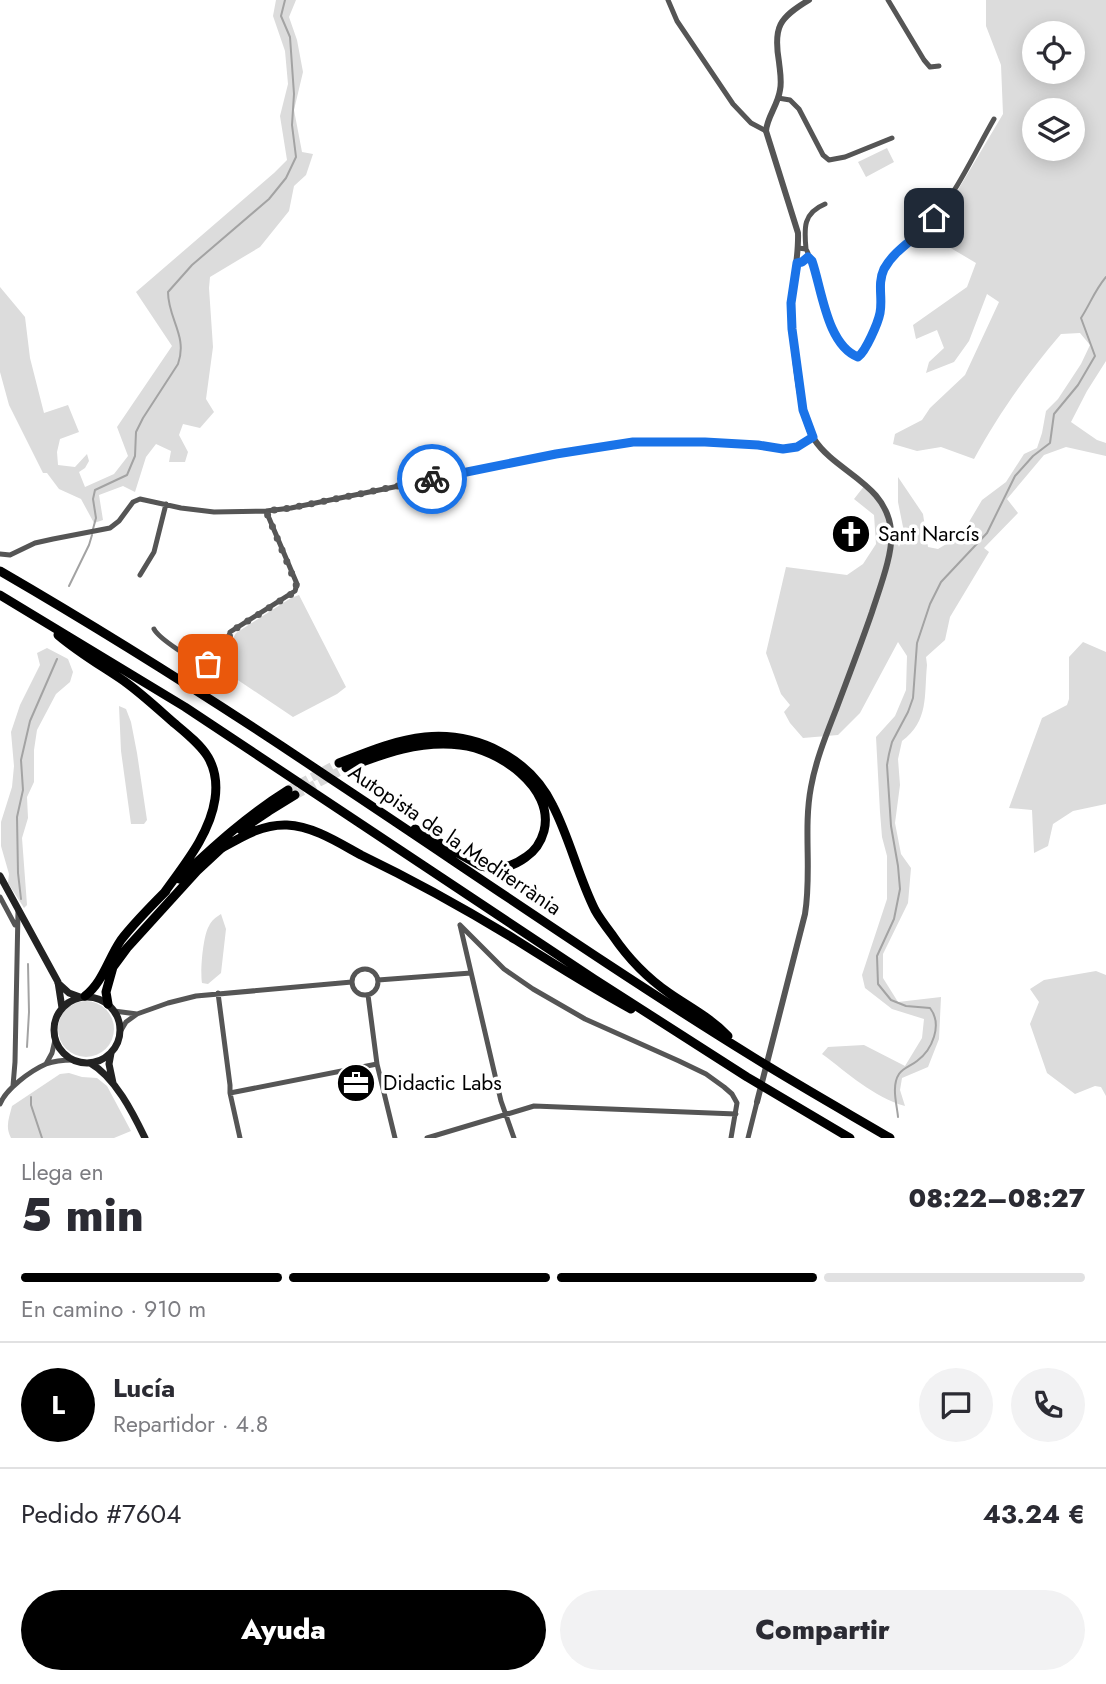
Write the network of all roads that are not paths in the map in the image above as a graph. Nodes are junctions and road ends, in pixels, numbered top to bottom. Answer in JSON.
{"nodes":[{"id":1,"x":668,"y":0,"type":"edge"},
{"id":2,"x":809,"y":0,"type":"edge"},
{"id":3,"x":888,"y":0,"type":"edge"},
{"id":4,"x":939,"y":66,"type":"dead end"},
{"id":5,"x":778,"y":98,"type":"junction"},
{"id":6,"x":994,"y":119,"type":"dead end"},
{"id":7,"x":765,"y":131,"type":"junction"},
{"id":8,"x":892,"y":138,"type":"dead end"},
{"id":9,"x":825,"y":204,"type":"dead end"},
{"id":10,"x":802,"y":249,"type":"junction"},
{"id":11,"x":808,"y":257,"type":"junction"},
{"id":12,"x":797,"y":263,"type":"junction"},
{"id":13,"x":813,"y":437,"type":"junction"},
{"id":14,"x":166,"y":504,"type":"junction"},
{"id":15,"x":266,"y":511,"type":"junction"},
{"id":16,"x":0,"y":554,"type":"edge"},
{"id":17,"x":0,"y":571,"type":"edge"},
{"id":18,"x":140,"y":575,"type":"dead end"},
{"id":19,"x":0,"y":595,"type":"edge"},
{"id":20,"x":41,"y":619,"type":"junction"},
{"id":21,"x":154,"y":629,"type":"dead end"},
{"id":22,"x":361,"y":799,"type":"junction"},
{"id":23,"x":222,"y":848,"type":"junction"},
{"id":24,"x":0,"y":876,"type":"edge"},
{"id":25,"x":164,"y":893,"type":"junction"},
{"id":26,"x":0,"y":897,"type":"edge"},
{"id":27,"x":18,"y":909,"type":"junction"},
{"id":28,"x":17,"y":927,"type":"junction"},
{"id":29,"x":471,"y":973,"type":"junction"},
{"id":30,"x":378,"y":980,"type":"junction"},
{"id":31,"x":58,"y":982,"type":"junction"},
{"id":32,"x":352,"y":982,"type":"junction"},
{"id":33,"x":218,"y":993,"type":"junction"},
{"id":34,"x":368,"y":995,"type":"junction"},
{"id":35,"x":83,"y":997,"type":"junction"},
{"id":36,"x":62,"y":1008,"type":"junction"},
{"id":37,"x":111,"y":1008,"type":"junction"},
{"id":38,"x":136,"y":1014,"type":"junction"},
{"id":39,"x":120,"y":1032,"type":"junction"},
{"id":40,"x":55,"y":1040,"type":"junction"},
{"id":41,"x":688,"y":1040,"type":"junction"},
{"id":42,"x":739,"y":1048,"type":"junction"},
{"id":43,"x":111,"y":1053,"type":"junction"},
{"id":44,"x":73,"y":1060,"type":"junction"},
{"id":45,"x":90,"y":1063,"type":"junction"},
{"id":46,"x":46,"y":1064,"type":"junction"},
{"id":47,"x":377,"y":1064,"type":"junction"},
{"id":48,"x":113,"y":1083,"type":"junction"},
{"id":49,"x":11,"y":1087,"type":"junction"},
{"id":50,"x":0,"y":1091,"type":"edge"},
{"id":51,"x":230,"y":1093,"type":"junction"},
{"id":52,"x":757,"y":1102,"type":"joint"},
{"id":53,"x":0,"y":1104,"type":"edge"},
{"id":54,"x":736,"y":1112,"type":"junction"},
{"id":55,"x":505,"y":1114,"type":"junction"},
{"id":56,"x":144,"y":1138,"type":"edge"},
{"id":57,"x":240,"y":1138,"type":"edge"},
{"id":58,"x":395,"y":1138,"type":"edge"},
{"id":59,"x":427,"y":1138,"type":"edge"},
{"id":60,"x":514,"y":1138,"type":"edge"},
{"id":61,"x":731,"y":1138,"type":"edge"},
{"id":62,"x":748,"y":1138,"type":"edge"},
{"id":63,"x":850,"y":1138,"type":"edge"},
{"id":64,"x":890,"y":1138,"type":"edge"}],
"edges":[{"from":1,"to":7,"type":"street"},
{"from":2,"to":5,"type":"street"},
{"from":3,"to":4,"type":"street"},
{"from":5,"to":7,"type":"street"},
{"from":5,"to":8,"type":"street"},
{"from":6,"to":11,"type":"street"},
{"from":7,"to":10,"type":"street"},
{"from":9,"to":10,"type":"street"},
{"from":10,"to":11,"type":"street"},
{"from":10,"to":12,"type":"street"},
{"from":11,"to":12,"type":"street"},
{"from":12,"to":13,"type":"street"},
{"from":13,"to":15,"type":"street"},
{"from":13,"to":52,"type":"street"},
{"from":14,"to":15,"type":"street"},
{"from":14,"to":16,"type":"street"},
{"from":14,"to":18,"type":"street"},
{"from":15,"to":21,"type":"street"},
{"from":17,"to":22,"type":"highway","name":"Autopista de la Mediterrània"},
{"from":19,"to":20,"type":"highway","name":"Autopista de la Mediterrània"},
{"from":20,"to":25,"type":"highway"},
{"from":20,"to":41,"type":"highway","name":"Autopista de la Mediterrània"},
{"from":22,"to":42,"type":"highway","name":"Autopista de la Mediterrània"},
{"from":22,"to":42,"type":"highway"},
{"from":23,"to":25,"type":"highway"},
{"from":23,"to":37,"type":"highway"},
{"from":23,"to":41,"type":"highway"},
{"from":24,"to":27,"type":"main road"},
{"from":25,"to":35,"type":"highway"},
{"from":26,"to":28,"type":"street"},
{"from":27,"to":28,"type":"street"},
{"from":27,"to":31,"type":"main road"},
{"from":28,"to":49,"type":"street"},
{"from":29,"to":30,"type":"street"},
{"from":29,"to":54,"type":"street"},
{"from":29,"to":55,"type":"street"},
{"from":30,"to":32,"type":"street"},
{"from":30,"to":34,"type":"street"},
{"from":31,"to":35,"type":"main road"},
{"from":31,"to":36,"type":"main road"},
{"from":32,"to":33,"type":"street"},
{"from":32,"to":34,"type":"street"},
{"from":33,"to":38,"type":"street"},
{"from":33,"to":51,"type":"street"},
{"from":34,"to":47,"type":"street"},
{"from":35,"to":36,"type":"main road"},
{"from":35,"to":37,"type":"main road"},
{"from":36,"to":40,"type":"main road"},
{"from":37,"to":38,"type":"street"},
{"from":37,"to":39,"type":"main road"},
{"from":38,"to":39,"type":"street"},
{"from":39,"to":43,"type":"main road"},
{"from":40,"to":44,"type":"main road"},
{"from":40,"to":46,"type":"street"},
{"from":41,"to":63,"type":"highway","name":"Autopista de la Mediterrània"},
{"from":42,"to":64,"type":"highway","name":"Autopista de la Mediterrània"},
{"from":43,"to":45,"type":"main road"},
{"from":43,"to":48,"type":"main road"},
{"from":44,"to":45,"type":"main road"},
{"from":44,"to":46,"type":"street"},
{"from":45,"to":48,"type":"main road"},
{"from":46,"to":49,"type":"street"},
{"from":47,"to":51,"type":"street"},
{"from":47,"to":58,"type":"street"},
{"from":48,"to":56,"type":"main road"},
{"from":49,"to":50,"type":"street"},
{"from":49,"to":53,"type":"street"},
{"from":51,"to":57,"type":"street"},
{"from":52,"to":62,"type":"street"},
{"from":54,"to":55,"type":"street"},
{"from":54,"to":61,"type":"street"},
{"from":55,"to":59,"type":"street"},
{"from":55,"to":60,"type":"street"}]}
